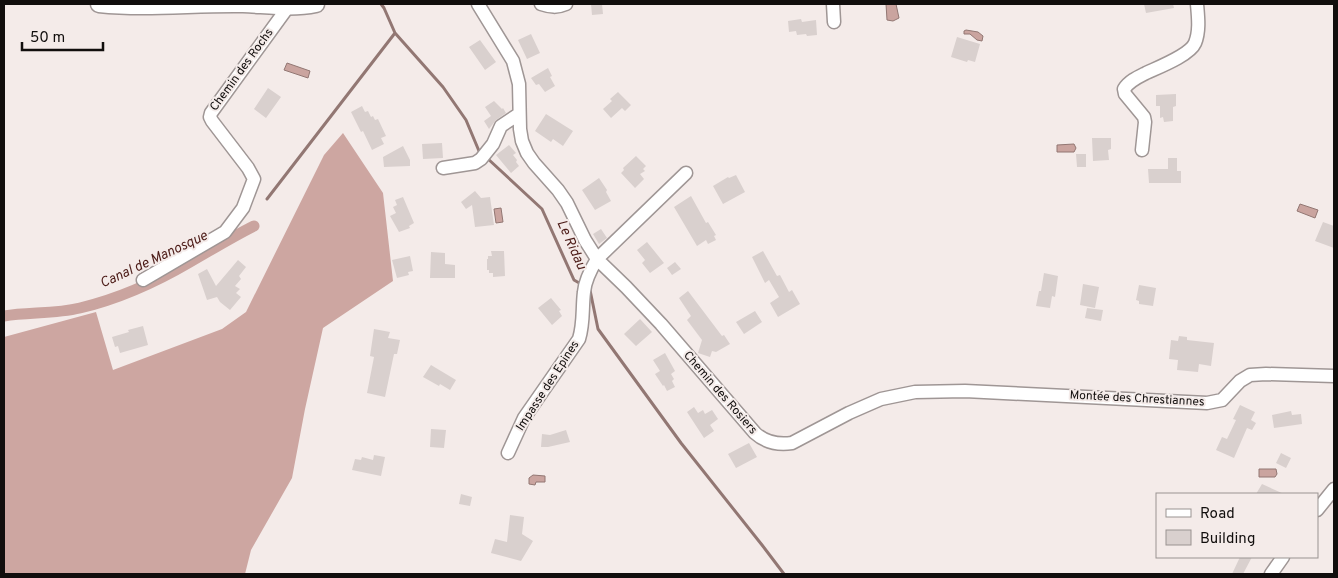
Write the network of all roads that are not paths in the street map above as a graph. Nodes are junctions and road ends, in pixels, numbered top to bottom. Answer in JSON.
{"nodes":[{"id":1,"x":99,"y":4,"type":"edge"},
{"id":2,"x":316,"y":4,"type":"edge"},
{"id":3,"x":478,"y":4,"type":"edge"},
{"id":4,"x":541,"y":4,"type":"edge"},
{"id":5,"x":566,"y":4,"type":"edge"},
{"id":6,"x":833,"y":4,"type":"edge"},
{"id":7,"x":1197,"y":4,"type":"edge"},
{"id":8,"x":288,"y":6,"type":"junction"},
{"id":9,"x":834,"y":22,"type":"dead end"},
{"id":10,"x":519,"y":114,"type":"junction"},
{"id":11,"x":1142,"y":150,"type":"dead end"},
{"id":12,"x":443,"y":168,"type":"dead end"},
{"id":13,"x":686,"y":173,"type":"dead end"},
{"id":14,"x":597,"y":259,"type":"junction"},
{"id":15,"x":143,"y":280,"type":"dead end"},
{"id":16,"x":1334,"y":376,"type":"edge"},
{"id":17,"x":1019,"y":394,"type":"joint"},
{"id":18,"x":508,"y":453,"type":"dead end"},
{"id":19,"x":1334,"y":489,"type":"edge"},
{"id":20,"x":1318,"y":509,"type":"edge"},
{"id":21,"x":1282,"y":558,"type":"edge"},
{"id":22,"x":1270,"y":574,"type":"edge"}],
"edges":[{"from":1,"to":8,"type":"street"},
{"from":2,"to":8,"type":"street"},
{"from":3,"to":10,"type":"street","name":"Chemin des Rosiers"},
{"from":4,"to":5,"type":"street"},
{"from":6,"to":9,"type":"street"},
{"from":7,"to":11,"type":"street"},
{"from":8,"to":15,"type":"street","name":"Chemin des Rochs"},
{"from":10,"to":12,"type":"street"},
{"from":10,"to":14,"type":"street","name":"Chemin des Rosiers"},
{"from":13,"to":14,"type":"street"},
{"from":14,"to":17,"type":"street","name":"Chemin des Rosiers"},
{"from":14,"to":18,"type":"street","name":"Impasse des Epines"},
{"from":16,"to":17,"type":"street","name":"Montée des Chrestiannes"},
{"from":19,"to":20,"type":"street"},
{"from":21,"to":22,"type":"street"}]}
